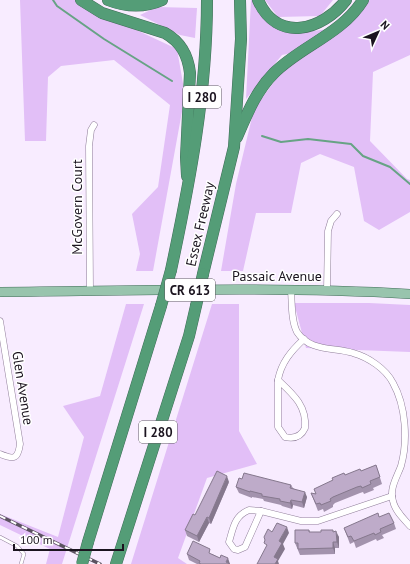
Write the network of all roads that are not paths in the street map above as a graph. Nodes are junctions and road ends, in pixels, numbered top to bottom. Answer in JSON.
{"nodes":[{"id":1,"x":81,"y":0,"type":"edge"},
{"id":2,"x":108,"y":0,"type":"edge"},
{"id":3,"x":162,"y":0,"type":"edge"},
{"id":4,"x":207,"y":0,"type":"edge"},
{"id":5,"x":240,"y":0,"type":"edge"},
{"id":6,"x":258,"y":0,"type":"edge"},
{"id":7,"x":346,"y":0,"type":"edge"},
{"id":8,"x":363,"y":0,"type":"edge"},
{"id":9,"x":94,"y":125,"type":"dead end"},
{"id":10,"x":234,"y":147,"type":"junction"},
{"id":11,"x":188,"y":194,"type":"junction"},
{"id":12,"x":337,"y":214,"type":"dead end"},
{"id":13,"x":90,"y":290,"type":"junction"},
{"id":14,"x":291,"y":290,"type":"junction"},
{"id":15,"x":327,"y":290,"type":"junction"},
{"id":16,"x":0,"y":292,"type":"edge"},
{"id":17,"x":410,"y":294,"type":"edge"},
{"id":18,"x":0,"y":321,"type":"edge"},
{"id":19,"x":304,"y":339,"type":"junction"},
{"id":20,"x":278,"y":380,"type":"junction"},
{"id":21,"x":0,"y":454,"type":"edge"},
{"id":22,"x":392,"y":496,"type":"junction"},
{"id":23,"x":261,"y":512,"type":"junction"},
{"id":24,"x":410,"y":526,"type":"edge"},
{"id":25,"x":0,"y":537,"type":"edge"},
{"id":26,"x":117,"y":560,"type":"edge"},
{"id":27,"x":22,"y":564,"type":"edge"},
{"id":28,"x":82,"y":564,"type":"edge"}],
"edges":[{"from":1,"to":11,"type":"highway"},
{"from":2,"to":3,"type":"highway"},
{"from":4,"to":11,"type":"highway","name":"Essex Freeway","number":"I 280"},
{"from":5,"to":10,"type":"highway","name":"Essex Freeway","number":"I 280"},
{"from":6,"to":7,"type":"highway"},
{"from":8,"to":10,"type":"highway"},
{"from":9,"to":13,"type":"street","name":"McGovern Court"},
{"from":10,"to":26,"type":"highway","name":"Essex Freeway","number":"I 280","bridge":true},
{"from":11,"to":28,"type":"highway","name":"Essex Freeway","number":"I 280","bridge":true},
{"from":12,"to":15,"type":"street"},
{"from":13,"to":14,"type":"main road","name":"Passaic Avenue","number":"CR 613"},
{"from":13,"to":16,"type":"main road","name":"Passaic Avenue","number":"CR 613"},
{"from":14,"to":15,"type":"main road","name":"Passaic Avenue","number":"CR 613"},
{"from":14,"to":19,"type":"street"},
{"from":15,"to":17,"type":"main road","name":"Passaic Avenue","number":"CR 613"},
{"from":18,"to":21,"type":"street","name":"Glen Avenue"},
{"from":19,"to":20,"type":"street"},
{"from":19,"to":22,"type":"street"},
{"from":20,"to":20,"type":"street"},
{"from":22,"to":23,"type":"street"},
{"from":22,"to":24,"type":"street"},
{"from":23,"to":23,"type":"street"},
{"from":25,"to":27,"type":"lane"}]}
